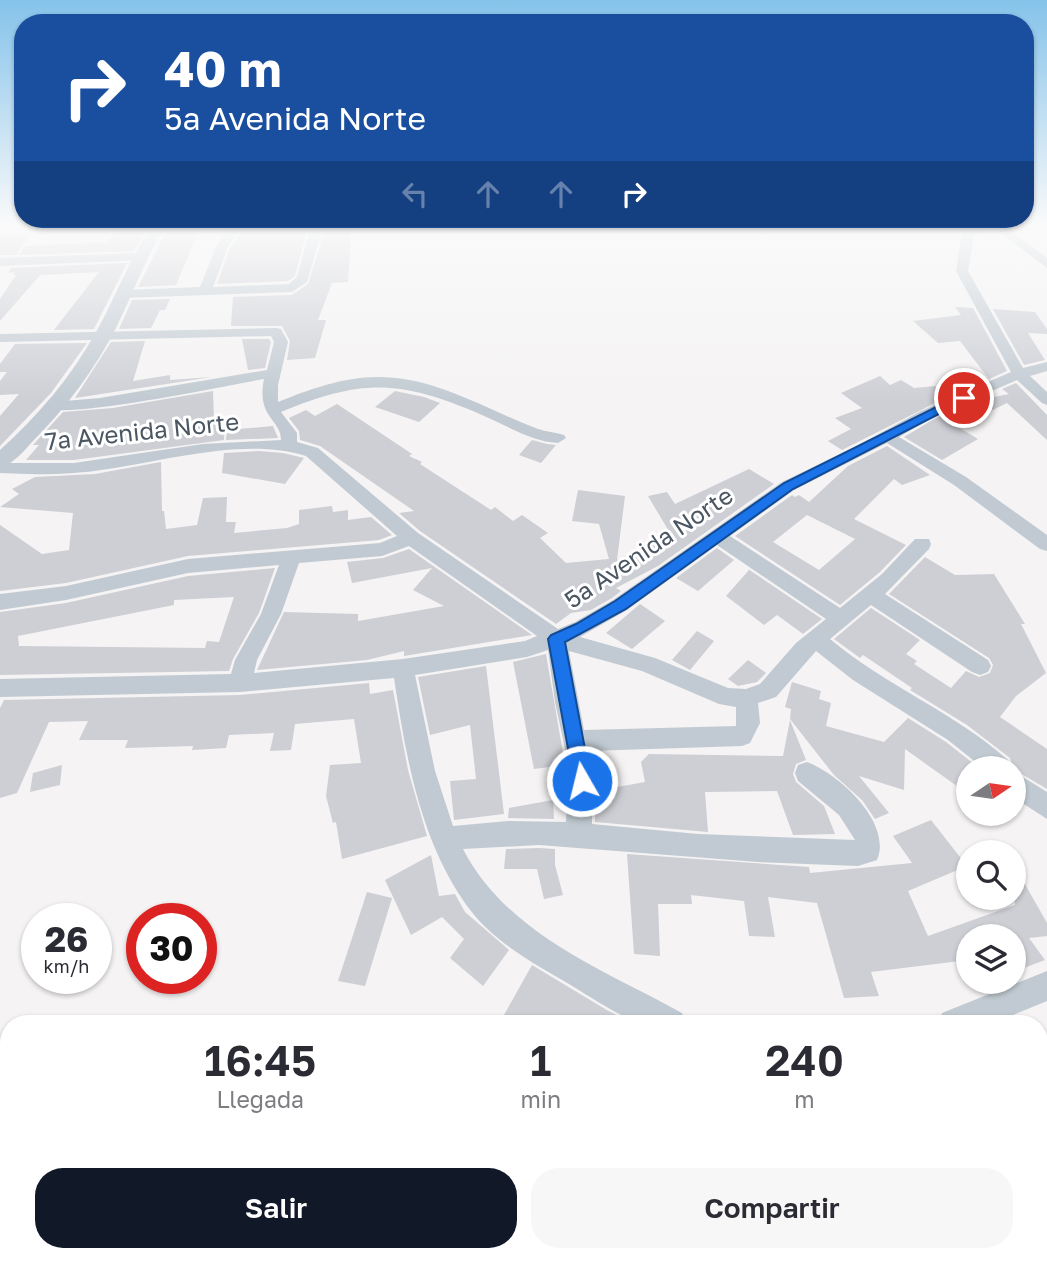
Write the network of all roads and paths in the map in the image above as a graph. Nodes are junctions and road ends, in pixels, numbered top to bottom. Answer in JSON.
{"nodes":[{"id":1,"x":127,"y":285,"type":"edge"},
{"id":2,"x":207,"y":285,"type":"edge"},
{"id":3,"x":296,"y":285,"type":"edge"},
{"id":4,"x":970,"y":285,"type":"edge"},
{"id":5,"x":205,"y":290,"type":"junction"},
{"id":6,"x":123,"y":294,"type":"junction"},
{"id":7,"x":104,"y":334,"type":"junction"},
{"id":8,"x":0,"y":338,"type":"edge"},
{"id":9,"x":1047,"y":366,"type":"edge"},
{"id":10,"x":273,"y":373,"type":"junction"},
{"id":11,"x":1019,"y":374,"type":"junction"},
{"id":12,"x":1047,"y":400,"type":"edge"},
{"id":13,"x":53,"y":407,"type":"junction"},
{"id":14,"x":272,"y":410,"type":"junction"},
{"id":15,"x":886,"y":436,"type":"junction"},
{"id":16,"x":558,"y":438,"type":"dead end"},
{"id":17,"x":289,"y":444,"type":"junction"},
{"id":18,"x":0,"y":461,"type":"edge"},
{"id":19,"x":0,"y":468,"type":"edge"},
{"id":20,"x":717,"y":536,"type":"junction"},
{"id":21,"x":411,"y":538,"type":"junction"},
{"id":22,"x":922,"y":544,"type":"dead end"},
{"id":23,"x":1047,"y":544,"type":"edge"},
{"id":24,"x":291,"y":559,"type":"junction"},
{"id":25,"x":870,"y":594,"type":"junction"},
{"id":26,"x":0,"y":602,"type":"edge"},
{"id":27,"x":841,"y":619,"type":"junction"},
{"id":28,"x":556,"y":639,"type":"junction"},
{"id":29,"x":817,"y":640,"type":"junction"},
{"id":30,"x":980,"y":666,"type":"dead end"},
{"id":31,"x":403,"y":668,"type":"junction"},
{"id":32,"x":240,"y":683,"type":"junction"},
{"id":33,"x":0,"y":688,"type":"edge"},
{"id":34,"x":746,"y":698,"type":"junction"},
{"id":35,"x":575,"y":740,"type":"junction"},
{"id":36,"x":986,"y":756,"type":"edge"},
{"id":37,"x":807,"y":774,"type":"dead end"},
{"id":38,"x":1026,"y":792,"type":"edge"},
{"id":39,"x":1047,"y":807,"type":"edge"},
{"id":40,"x":579,"y":834,"type":"junction"},
{"id":41,"x":444,"y":840,"type":"junction"},
{"id":42,"x":1047,"y":986,"type":"edge"},
{"id":43,"x":655,"y":1015,"type":"edge"},
{"id":44,"x":975,"y":1015,"type":"edge"}],
"edges":[{"from":1,"to":6,"type":"street"},
{"from":2,"to":5,"type":"street"},
{"from":3,"to":5,"type":"street"},
{"from":4,"to":11,"type":"street"},
{"from":5,"to":6,"type":"street"},
{"from":6,"to":7,"type":"street"},
{"from":7,"to":8,"type":"street"},
{"from":7,"to":10,"type":"street"},
{"from":7,"to":13,"type":"street"},
{"from":9,"to":11,"type":"street","name":"5a Avenida Norte"},
{"from":10,"to":13,"type":"street"},
{"from":10,"to":14,"type":"street"},
{"from":11,"to":12,"type":"street"},
{"from":11,"to":15,"type":"street","name":"5a Avenida Norte"},
{"from":13,"to":18,"type":"street"},
{"from":14,"to":16,"type":"street"},
{"from":14,"to":17,"type":"street"},
{"from":15,"to":20,"type":"street","name":"5a Avenida Norte"},
{"from":15,"to":23,"type":"street"},
{"from":17,"to":19,"type":"street","name":"7a Avenida Norte"},
{"from":17,"to":21,"type":"street"},
{"from":20,"to":27,"type":"street"},
{"from":20,"to":28,"type":"street","name":"5a Avenida Norte"},
{"from":21,"to":24,"type":"street"},
{"from":21,"to":28,"type":"street"},
{"from":22,"to":25,"type":"street"},
{"from":24,"to":26,"type":"street"},
{"from":24,"to":32,"type":"street"},
{"from":25,"to":27,"type":"street"},
{"from":25,"to":30,"type":"street"},
{"from":27,"to":29,"type":"street"},
{"from":28,"to":31,"type":"street","name":"5a Avenida Norte"},
{"from":28,"to":34,"type":"street"},
{"from":28,"to":35,"type":"street"},
{"from":29,"to":34,"type":"street"},
{"from":29,"to":36,"type":"street"},
{"from":31,"to":32,"type":"street","name":"5a Avenida Norte"},
{"from":31,"to":41,"type":"street"},
{"from":32,"to":33,"type":"street","name":"5a Avenida Norte"},
{"from":34,"to":35,"type":"street"},
{"from":35,"to":40,"type":"street"},
{"from":37,"to":40,"type":"street"},
{"from":38,"to":39,"type":"street"},
{"from":40,"to":41,"type":"street"},
{"from":41,"to":43,"type":"street"},
{"from":42,"to":44,"type":"street"}]}
